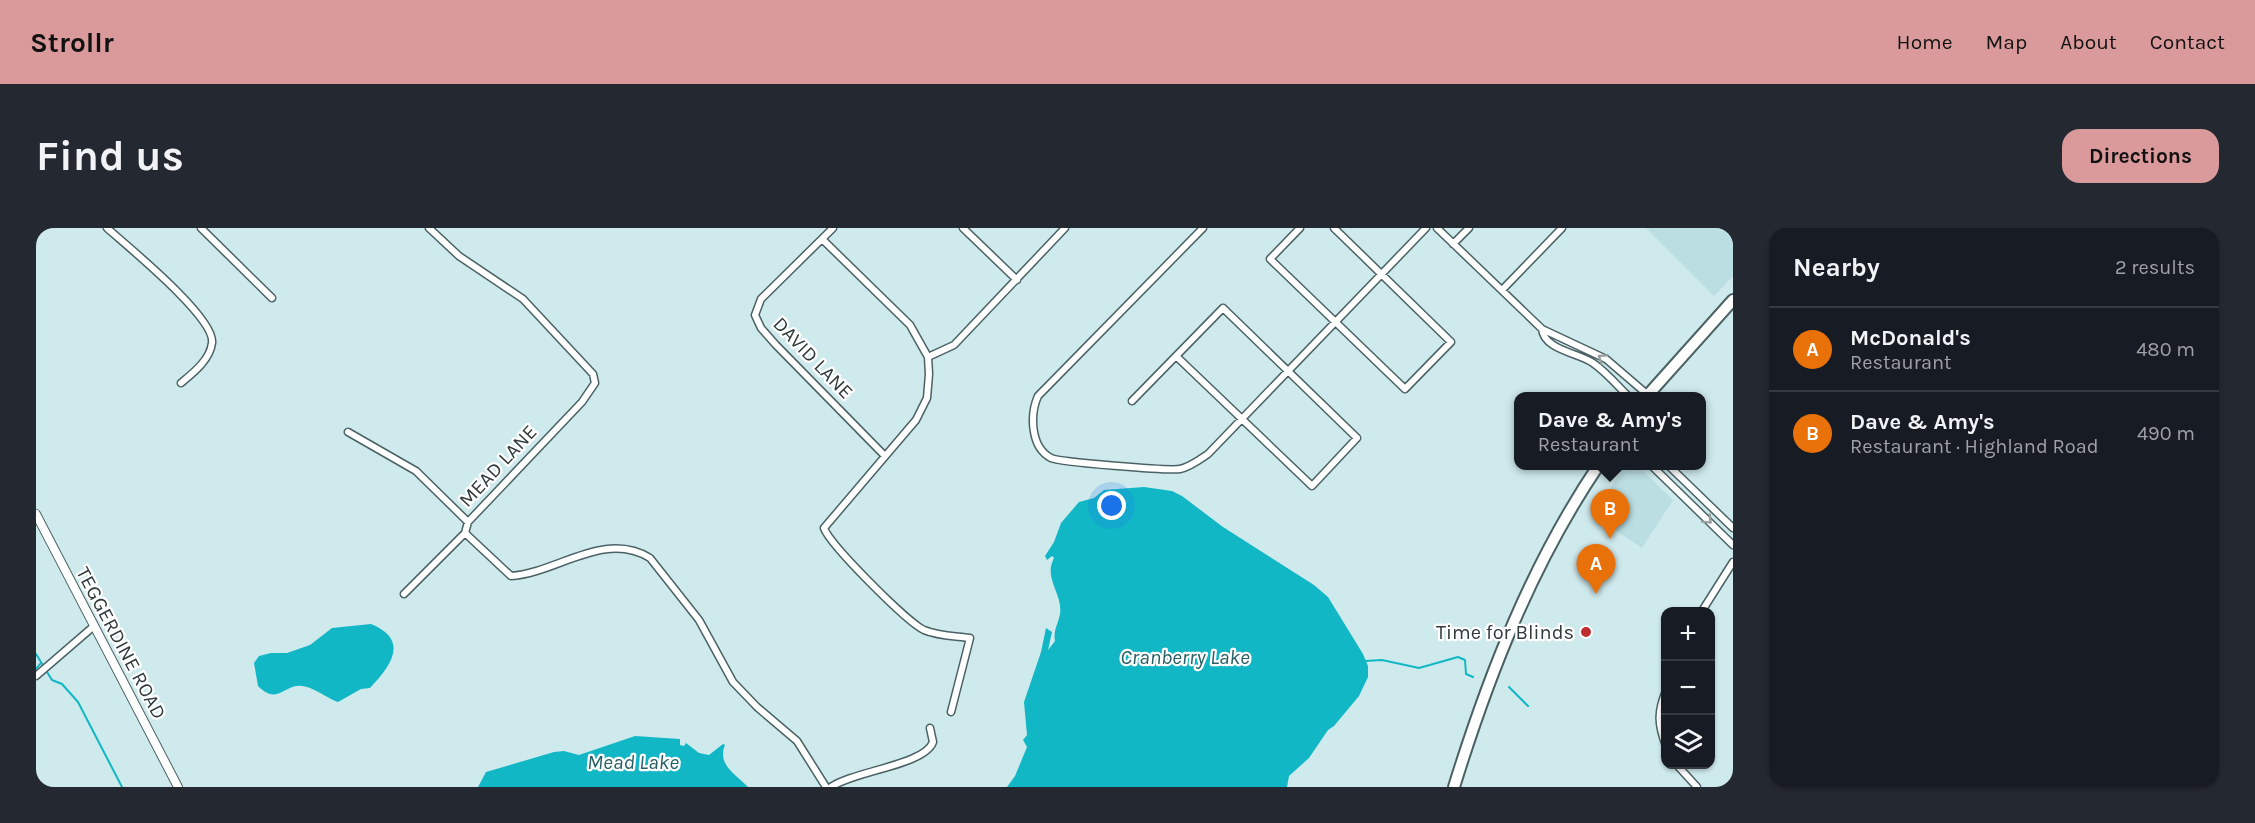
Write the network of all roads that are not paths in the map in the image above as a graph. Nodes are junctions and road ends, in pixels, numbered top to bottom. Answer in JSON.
{"nodes":[{"id":1,"x":107,"y":228,"type":"edge"},
{"id":2,"x":201,"y":228,"type":"edge"},
{"id":3,"x":429,"y":228,"type":"edge"},
{"id":4,"x":833,"y":228,"type":"edge"},
{"id":5,"x":963,"y":228,"type":"edge"},
{"id":6,"x":1065,"y":228,"type":"edge"},
{"id":7,"x":1203,"y":228,"type":"edge"},
{"id":8,"x":1300,"y":228,"type":"edge"},
{"id":9,"x":1334,"y":228,"type":"edge"},
{"id":10,"x":1426,"y":228,"type":"edge"},
{"id":11,"x":1437,"y":228,"type":"edge"},
{"id":12,"x":1468,"y":228,"type":"edge"},
{"id":13,"x":1562,"y":228,"type":"edge"},
{"id":14,"x":822,"y":239,"type":"junction"},
{"id":15,"x":1453,"y":244,"type":"junction"},
{"id":16,"x":1382,"y":274,"type":"junction"},
{"id":17,"x":1017,"y":279,"type":"junction"},
{"id":18,"x":1502,"y":290,"type":"junction"},
{"id":19,"x":272,"y":298,"type":"dead end"},
{"id":20,"x":1733,"y":300,"type":"edge"},
{"id":21,"x":1335,"y":322,"type":"junction"},
{"id":22,"x":1542,"y":329,"type":"junction"},
{"id":23,"x":1176,"y":356,"type":"junction"},
{"id":24,"x":928,"y":357,"type":"junction"},
{"id":25,"x":1288,"y":371,"type":"junction"},
{"id":26,"x":181,"y":383,"type":"dead end"},
{"id":27,"x":1624,"y":392,"type":"edge"},
{"id":28,"x":1643,"y":392,"type":"edge"},
{"id":29,"x":1651,"y":392,"type":"edge"},
{"id":30,"x":1132,"y":401,"type":"dead end"},
{"id":31,"x":1242,"y":419,"type":"junction"},
{"id":32,"x":348,"y":432,"type":"dead end"},
{"id":33,"x":884,"y":455,"type":"junction"},
{"id":34,"x":1596,"y":470,"type":"edge"},
{"id":35,"x":1657,"y":470,"type":"edge"},
{"id":36,"x":1667,"y":470,"type":"edge"},
{"id":37,"x":1674,"y":470,"type":"edge"},
{"id":38,"x":1663,"y":476,"type":"junction"},
{"id":39,"x":1692,"y":488,"type":"junction"},
{"id":40,"x":1684,"y":497,"type":"junction"},
{"id":41,"x":36,"y":514,"type":"edge"},
{"id":42,"x":468,"y":522,"type":"junction"},
{"id":43,"x":1733,"y":528,"type":"edge"},
{"id":44,"x":465,"y":533,"type":"junction"},
{"id":45,"x":1733,"y":545,"type":"edge"},
{"id":46,"x":1733,"y":562,"type":"edge"},
{"id":47,"x":404,"y":594,"type":"dead end"},
{"id":48,"x":1705,"y":607,"type":"edge"},
{"id":49,"x":93,"y":626,"type":"junction"},
{"id":50,"x":36,"y":676,"type":"edge"},
{"id":51,"x":1661,"y":702,"type":"edge"},
{"id":52,"x":951,"y":712,"type":"dead end"},
{"id":53,"x":930,"y":728,"type":"dead end"},
{"id":54,"x":1661,"y":734,"type":"edge"},
{"id":55,"x":1680,"y":769,"type":"edge"},
{"id":56,"x":178,"y":787,"type":"edge"},
{"id":57,"x":826,"y":787,"type":"edge"},
{"id":58,"x":831,"y":787,"type":"edge"},
{"id":59,"x":1454,"y":787,"type":"edge"},
{"id":60,"x":1697,"y":787,"type":"edge"}],
"edges":[{"from":1,"to":26,"type":"street"},
{"from":2,"to":19,"type":"street"},
{"from":3,"to":42,"type":"street","name":"MEAD LANE"},
{"from":4,"to":14,"type":"street","name":"DAVID LANE"},
{"from":5,"to":17,"type":"street"},
{"from":6,"to":17,"type":"street"},
{"from":7,"to":31,"type":"street"},
{"from":8,"to":21,"type":"street"},
{"from":9,"to":16,"type":"street"},
{"from":10,"to":16,"type":"street"},
{"from":11,"to":15,"type":"street"},
{"from":12,"to":15,"type":"street"},
{"from":13,"to":18,"type":"street"},
{"from":14,"to":24,"type":"street"},
{"from":14,"to":33,"type":"street","name":"DAVID LANE"},
{"from":15,"to":18,"type":"street"},
{"from":16,"to":21,"type":"street"},
{"from":16,"to":21,"type":"street"},
{"from":17,"to":24,"type":"street"},
{"from":18,"to":22,"type":"street"},
{"from":20,"to":29,"type":"highway"},
{"from":21,"to":25,"type":"street"},
{"from":22,"to":27,"type":"street"},
{"from":28,"to":22,"type":"street","one_way":true},
{"from":23,"to":25,"type":"street"},
{"from":23,"to":30,"type":"street"},
{"from":23,"to":31,"type":"street"},
{"from":24,"to":33,"type":"street"},
{"from":25,"to":31,"type":"street"},
{"from":25,"to":31,"type":"street"},
{"from":32,"to":42,"type":"street"},
{"from":33,"to":52,"type":"street"},
{"from":34,"to":59,"type":"highway"},
{"from":35,"to":38,"type":"street"},
{"from":36,"to":38,"type":"street"},
{"from":37,"to":39,"type":"street"},
{"from":38,"to":40,"type":"street"},
{"from":39,"to":40,"type":"street"},
{"from":39,"to":43,"type":"street"},
{"from":40,"to":45,"type":"street","one_way":true},
{"from":41,"to":49,"type":"street","name":"TEGGERDINE ROAD"},
{"from":42,"to":44,"type":"street","name":"MEAD LANE"},
{"from":44,"to":47,"type":"street"},
{"from":44,"to":57,"type":"street","name":"MEAD LANE"},
{"from":46,"to":48,"type":"street"},
{"from":49,"to":50,"type":"street"},
{"from":49,"to":56,"type":"street","name":"TEGGERDINE ROAD"},
{"from":51,"to":54,"type":"street"},
{"from":53,"to":58,"type":"street"},
{"from":55,"to":60,"type":"street"}]}
